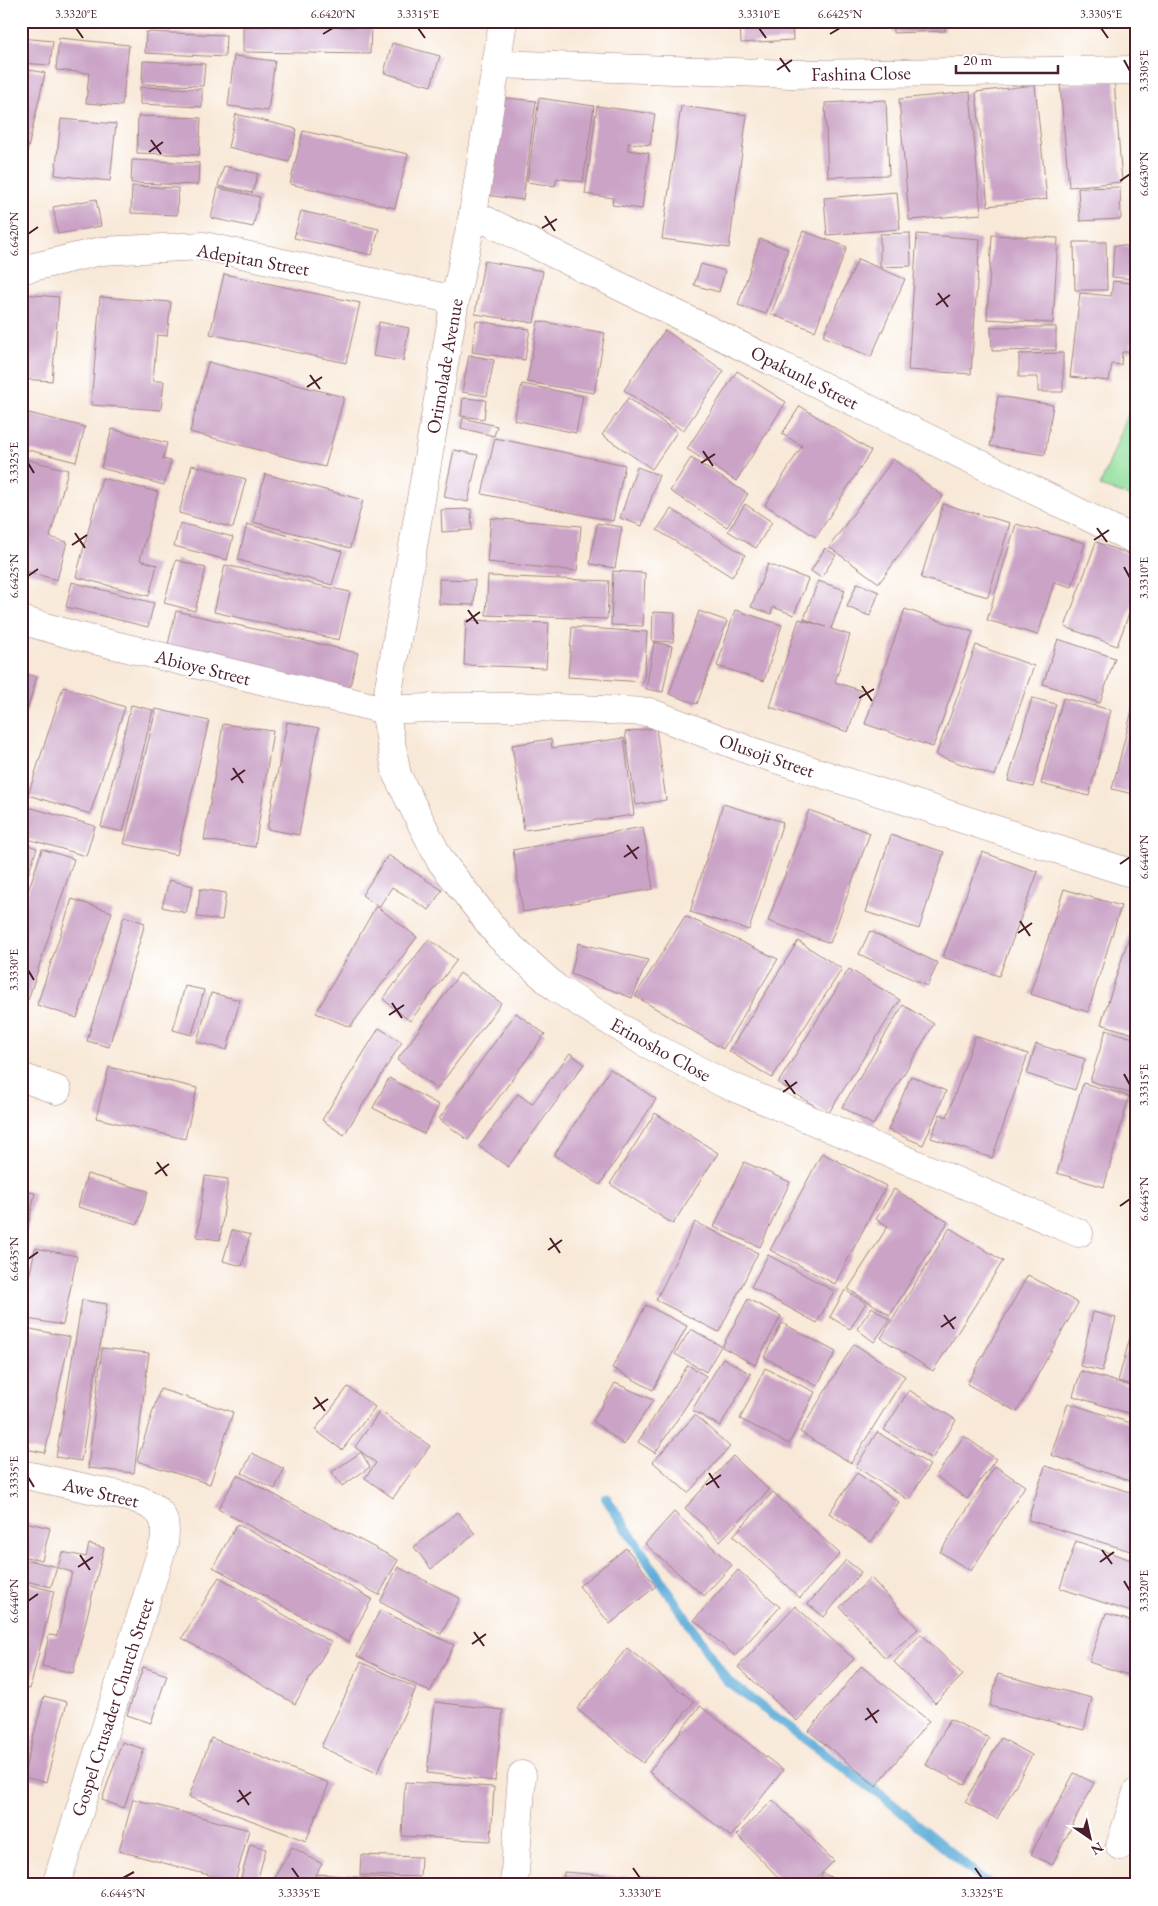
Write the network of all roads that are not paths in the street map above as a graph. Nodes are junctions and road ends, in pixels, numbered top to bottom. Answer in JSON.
{"nodes":[{"id":1,"x":503,"y":21,"type":"edge"},
{"id":2,"x":496,"y":64,"type":"junction"},
{"id":3,"x":1137,"y":70,"type":"edge"},
{"id":4,"x":473,"y":214,"type":"junction"},
{"id":5,"x":21,"y":270,"type":"edge"},
{"id":6,"x":455,"y":300,"type":"junction"},
{"id":7,"x":1137,"y":541,"type":"edge"},
{"id":8,"x":21,"y":620,"type":"edge"},
{"id":9,"x":385,"y":710,"type":"junction"},
{"id":10,"x":1137,"y":875,"type":"edge"},
{"id":11,"x":21,"y":1077,"type":"edge"},
{"id":12,"x":57,"y":1090,"type":"dead end"},
{"id":13,"x":1079,"y":1233,"type":"dead end"},
{"id":14,"x":21,"y":1474,"type":"edge"},
{"id":15,"x":166,"y":1529,"type":"joint"},
{"id":16,"x":522,"y":1775,"type":"dead end"},
{"id":17,"x":1137,"y":1792,"type":"edge"},
{"id":18,"x":1120,"y":1846,"type":"dead end"},
{"id":19,"x":56,"y":1885,"type":"edge"},
{"id":20,"x":514,"y":1885,"type":"edge"}],
"edges":[{"from":1,"to":2,"type":"street","name":"Orimolade Avenue"},
{"from":2,"to":3,"type":"street","name":"Fashina Close"},
{"from":2,"to":4,"type":"street","name":"Orimolade Avenue"},
{"from":4,"to":6,"type":"street","name":"Orimolade Avenue"},
{"from":4,"to":7,"type":"street","name":"Opakunle Street"},
{"from":5,"to":6,"type":"street","name":"Adepitan Street"},
{"from":6,"to":9,"type":"street","name":"Orimolade Avenue"},
{"from":8,"to":9,"type":"street","name":"Abioye Street"},
{"from":9,"to":10,"type":"street","name":"Olusoji Street"},
{"from":9,"to":13,"type":"street","name":"Erinosho Close"},
{"from":11,"to":12,"type":"street"},
{"from":14,"to":15,"type":"street","name":"Awe Street"},
{"from":15,"to":19,"type":"street","name":"Gospel Crusader Church Street"},
{"from":16,"to":20,"type":"street"},
{"from":17,"to":18,"type":"street"}]}
